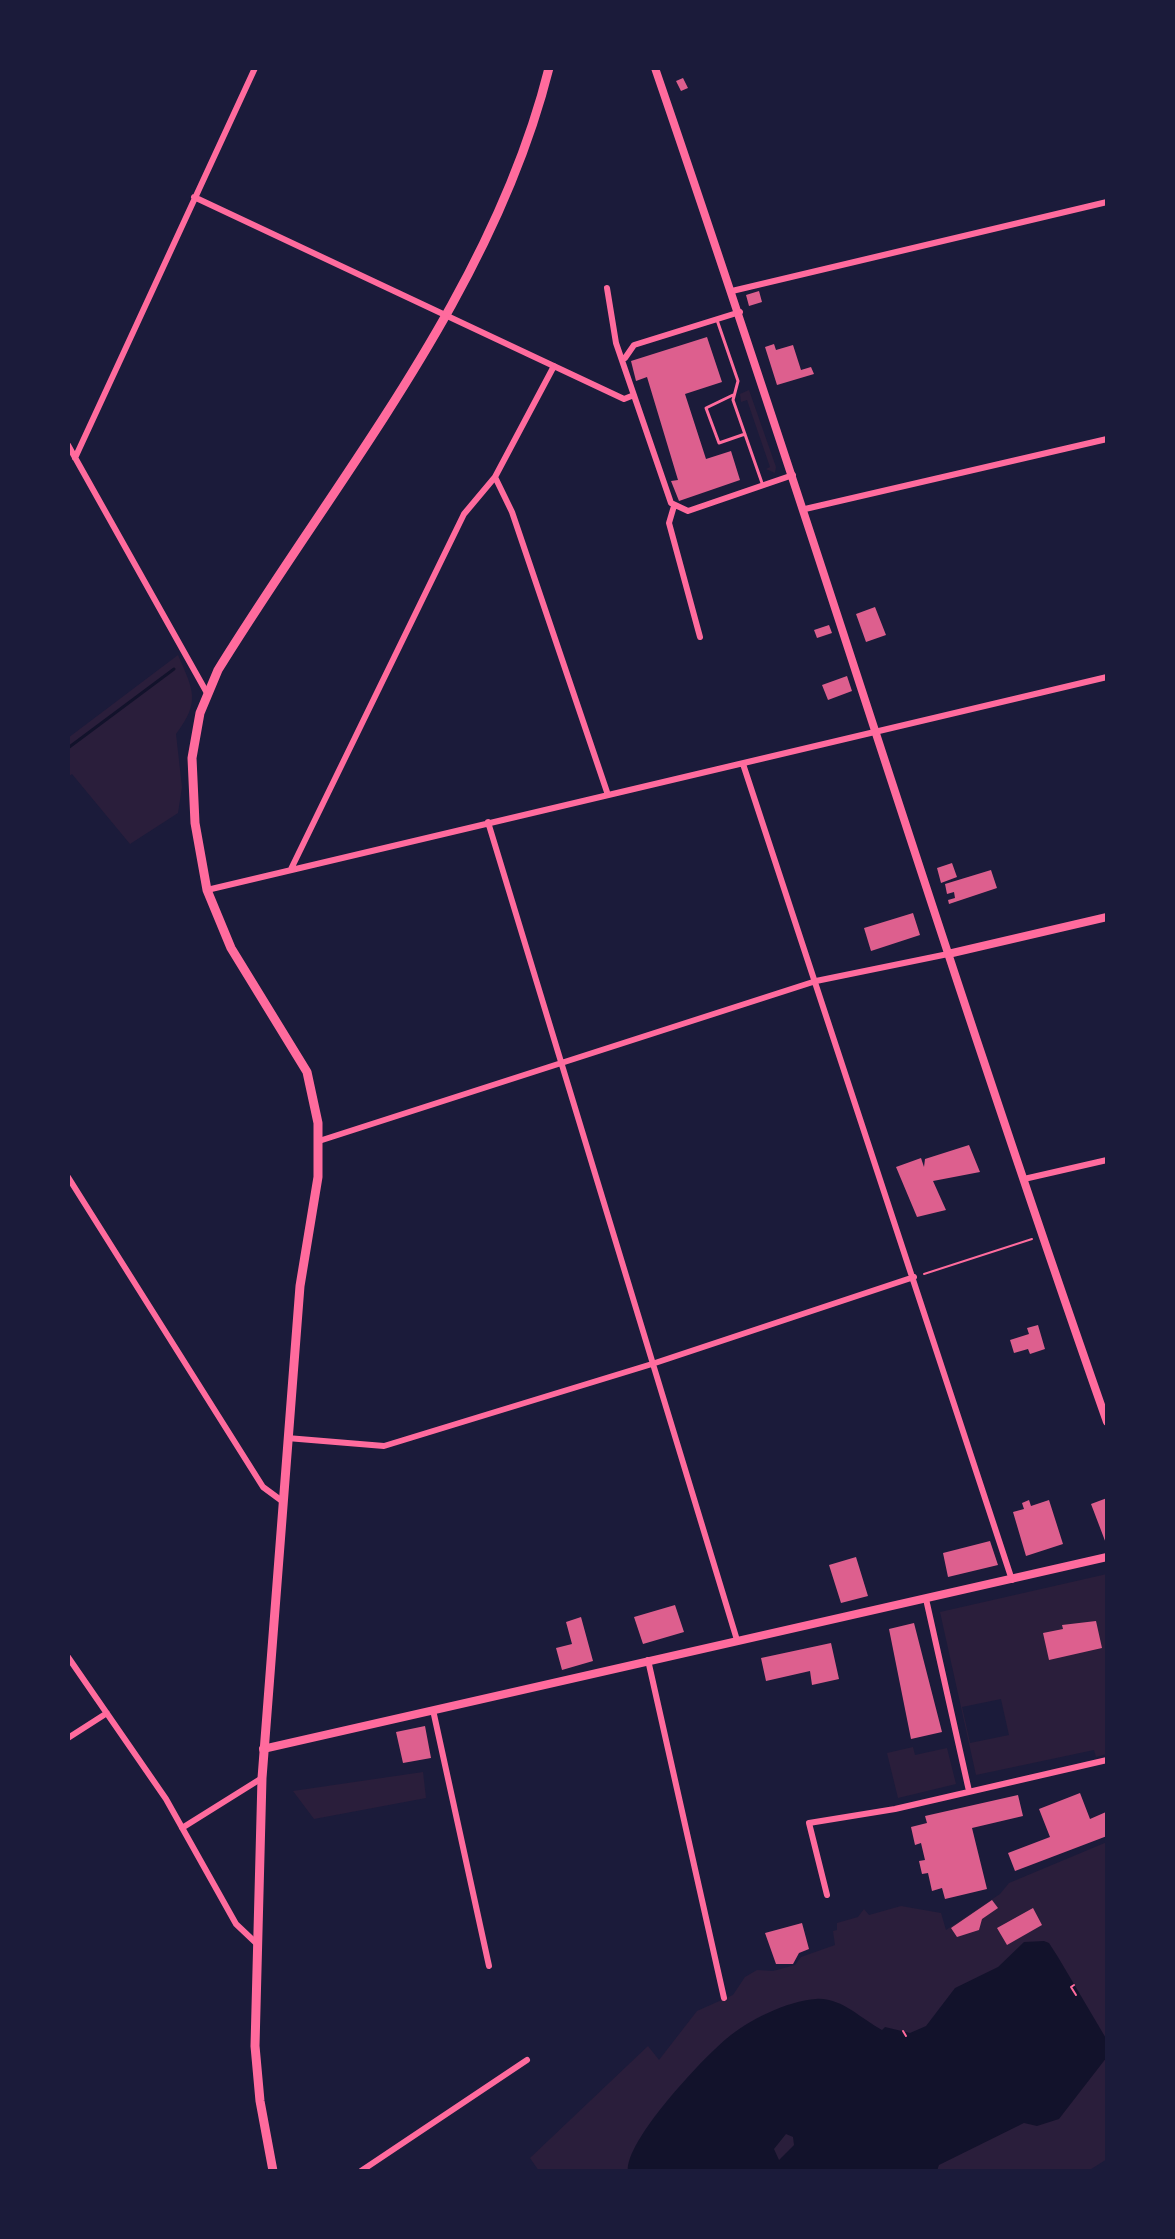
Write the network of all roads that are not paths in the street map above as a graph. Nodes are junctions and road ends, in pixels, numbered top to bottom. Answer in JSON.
{"nodes":[{"id":1,"x":255,"y":68,"type":"edge"},
{"id":2,"x":549,"y":68,"type":"edge"},
{"id":3,"x":655,"y":68,"type":"edge"},
{"id":4,"x":194,"y":197,"type":"junction"},
{"id":5,"x":1107,"y":202,"type":"edge"},
{"id":6,"x":607,"y":288,"type":"dead end"},
{"id":7,"x":732,"y":291,"type":"junction"},
{"id":8,"x":740,"y":312,"type":"junction"},
{"id":9,"x":446,"y":316,"type":"junction"},
{"id":10,"x":717,"y":320,"type":"junction"},
{"id":11,"x":624,"y":361,"type":"junction"},
{"id":12,"x":554,"y":366,"type":"junction"},
{"id":13,"x":634,"y":395,"type":"junction"},
{"id":14,"x":733,"y":395,"type":"junction"},
{"id":15,"x":745,"y":434,"type":"junction"},
{"id":16,"x":1107,"y":439,"type":"edge"},
{"id":17,"x":68,"y":445,"type":"edge"},
{"id":18,"x":75,"y":458,"type":"junction"},
{"id":19,"x":794,"y":475,"type":"junction"},
{"id":20,"x":495,"y":477,"type":"junction"},
{"id":21,"x":763,"y":486,"type":"junction"},
{"id":22,"x":674,"y":506,"type":"junction"},
{"id":23,"x":805,"y":509,"type":"junction"},
{"id":24,"x":700,"y":637,"type":"dead end"},
{"id":25,"x":1107,"y":677,"type":"edge"},
{"id":26,"x":207,"y":693,"type":"junction"},
{"id":27,"x":876,"y":731,"type":"junction"},
{"id":28,"x":743,"y":764,"type":"junction"},
{"id":29,"x":608,"y":795,"type":"junction"},
{"id":30,"x":488,"y":822,"type":"junction"},
{"id":31,"x":291,"y":869,"type":"junction"},
{"id":32,"x":207,"y":890,"type":"junction"},
{"id":33,"x":1107,"y":917,"type":"edge"},
{"id":34,"x":948,"y":954,"type":"junction"},
{"id":35,"x":816,"y":981,"type":"junction"},
{"id":36,"x":561,"y":1064,"type":"junction"},
{"id":37,"x":319,"y":1141,"type":"junction"},
{"id":38,"x":1107,"y":1160,"type":"edge"},
{"id":39,"x":68,"y":1177,"type":"edge"},
{"id":40,"x":1024,"y":1179,"type":"junction"},
{"id":41,"x":914,"y":1277,"type":"junction"},
{"id":42,"x":652,"y":1364,"type":"junction"},
{"id":43,"x":1103,"y":1399,"type":"edge"},
{"id":44,"x":1107,"y":1422,"type":"edge"},
{"id":45,"x":287,"y":1438,"type":"junction"},
{"id":46,"x":282,"y":1501,"type":"junction"},
{"id":47,"x":1106,"y":1558,"type":"edge"},
{"id":48,"x":1012,"y":1580,"type":"junction"},
{"id":49,"x":926,"y":1599,"type":"junction"},
{"id":50,"x":737,"y":1640,"type":"junction"},
{"id":51,"x":68,"y":1657,"type":"edge"},
{"id":52,"x":648,"y":1660,"type":"junction"},
{"id":53,"x":433,"y":1710,"type":"junction"},
{"id":54,"x":107,"y":1713,"type":"junction"},
{"id":55,"x":68,"y":1738,"type":"edge"},
{"id":56,"x":263,"y":1749,"type":"junction"},
{"id":57,"x":1107,"y":1760,"type":"edge"},
{"id":58,"x":262,"y":1778,"type":"junction"},
{"id":59,"x":969,"y":1791,"type":"junction"},
{"id":60,"x":182,"y":1828,"type":"junction"},
{"id":61,"x":827,"y":1895,"type":"dead end"},
{"id":62,"x":255,"y":1942,"type":"junction"},
{"id":63,"x":489,"y":1966,"type":"dead end"},
{"id":64,"x":724,"y":1998,"type":"dead end"},
{"id":65,"x":527,"y":2060,"type":"dead end"},
{"id":66,"x":273,"y":2171,"type":"edge"},
{"id":67,"x":361,"y":2171,"type":"edge"}],
"edges":[{"from":1,"to":4,"type":"street"},
{"from":2,"to":9,"type":"main road"},
{"from":3,"to":7,"type":"street"},
{"from":4,"to":9,"type":"street"},
{"from":4,"to":18,"type":"street"},
{"from":5,"to":7,"type":"street"},
{"from":6,"to":11,"type":"street"},
{"from":7,"to":8,"type":"street"},
{"from":8,"to":10,"type":"street"},
{"from":8,"to":19,"type":"street"},
{"from":9,"to":12,"type":"street"},
{"from":9,"to":26,"type":"main road"},
{"from":10,"to":11,"type":"street"},
{"from":10,"to":14,"type":"lane"},
{"from":11,"to":13,"type":"street"},
{"from":12,"to":13,"type":"street"},
{"from":12,"to":20,"type":"street"},
{"from":13,"to":22,"type":"street"},
{"from":14,"to":15,"type":"lane"},
{"from":14,"to":15,"type":"lane"},
{"from":15,"to":21,"type":"lane"},
{"from":16,"to":23,"type":"street"},
{"from":17,"to":18,"type":"street"},
{"from":18,"to":26,"type":"street"},
{"from":19,"to":21,"type":"street"},
{"from":19,"to":23,"type":"street"},
{"from":20,"to":29,"type":"street"},
{"from":20,"to":31,"type":"street"},
{"from":21,"to":22,"type":"street"},
{"from":22,"to":24,"type":"street"},
{"from":23,"to":27,"type":"street"},
{"from":25,"to":27,"type":"street"},
{"from":26,"to":32,"type":"main road"},
{"from":27,"to":28,"type":"street"},
{"from":27,"to":34,"type":"street"},
{"from":28,"to":29,"type":"street"},
{"from":28,"to":35,"type":"street"},
{"from":29,"to":30,"type":"street"},
{"from":30,"to":31,"type":"street"},
{"from":30,"to":36,"type":"street"},
{"from":31,"to":32,"type":"street"},
{"from":32,"to":37,"type":"main road"},
{"from":33,"to":34,"type":"street"},
{"from":34,"to":35,"type":"street"},
{"from":34,"to":40,"type":"street"},
{"from":35,"to":36,"type":"street"},
{"from":35,"to":41,"type":"street"},
{"from":36,"to":37,"type":"street"},
{"from":36,"to":42,"type":"street"},
{"from":37,"to":45,"type":"main road"},
{"from":38,"to":40,"type":"street"},
{"from":39,"to":46,"type":"street"},
{"from":40,"to":43,"type":"street"},
{"from":41,"to":42,"type":"street"},
{"from":41,"to":48,"type":"street"},
{"from":42,"to":45,"type":"street"},
{"from":42,"to":50,"type":"street"},
{"from":43,"to":44,"type":"street"},
{"from":45,"to":46,"type":"main road"},
{"from":46,"to":56,"type":"main road"},
{"from":47,"to":48,"type":"street"},
{"from":48,"to":49,"type":"street"},
{"from":49,"to":50,"type":"street"},
{"from":49,"to":59,"type":"street"},
{"from":50,"to":52,"type":"street"},
{"from":51,"to":54,"type":"street"},
{"from":52,"to":53,"type":"street"},
{"from":52,"to":64,"type":"street"},
{"from":53,"to":56,"type":"street"},
{"from":53,"to":63,"type":"street"},
{"from":54,"to":55,"type":"street"},
{"from":54,"to":60,"type":"street"},
{"from":56,"to":58,"type":"main road"},
{"from":57,"to":59,"type":"street"},
{"from":58,"to":60,"type":"street"},
{"from":58,"to":62,"type":"main road"},
{"from":59,"to":61,"type":"street"},
{"from":60,"to":62,"type":"street"},
{"from":62,"to":66,"type":"main road"},
{"from":65,"to":67,"type":"street"}]}
